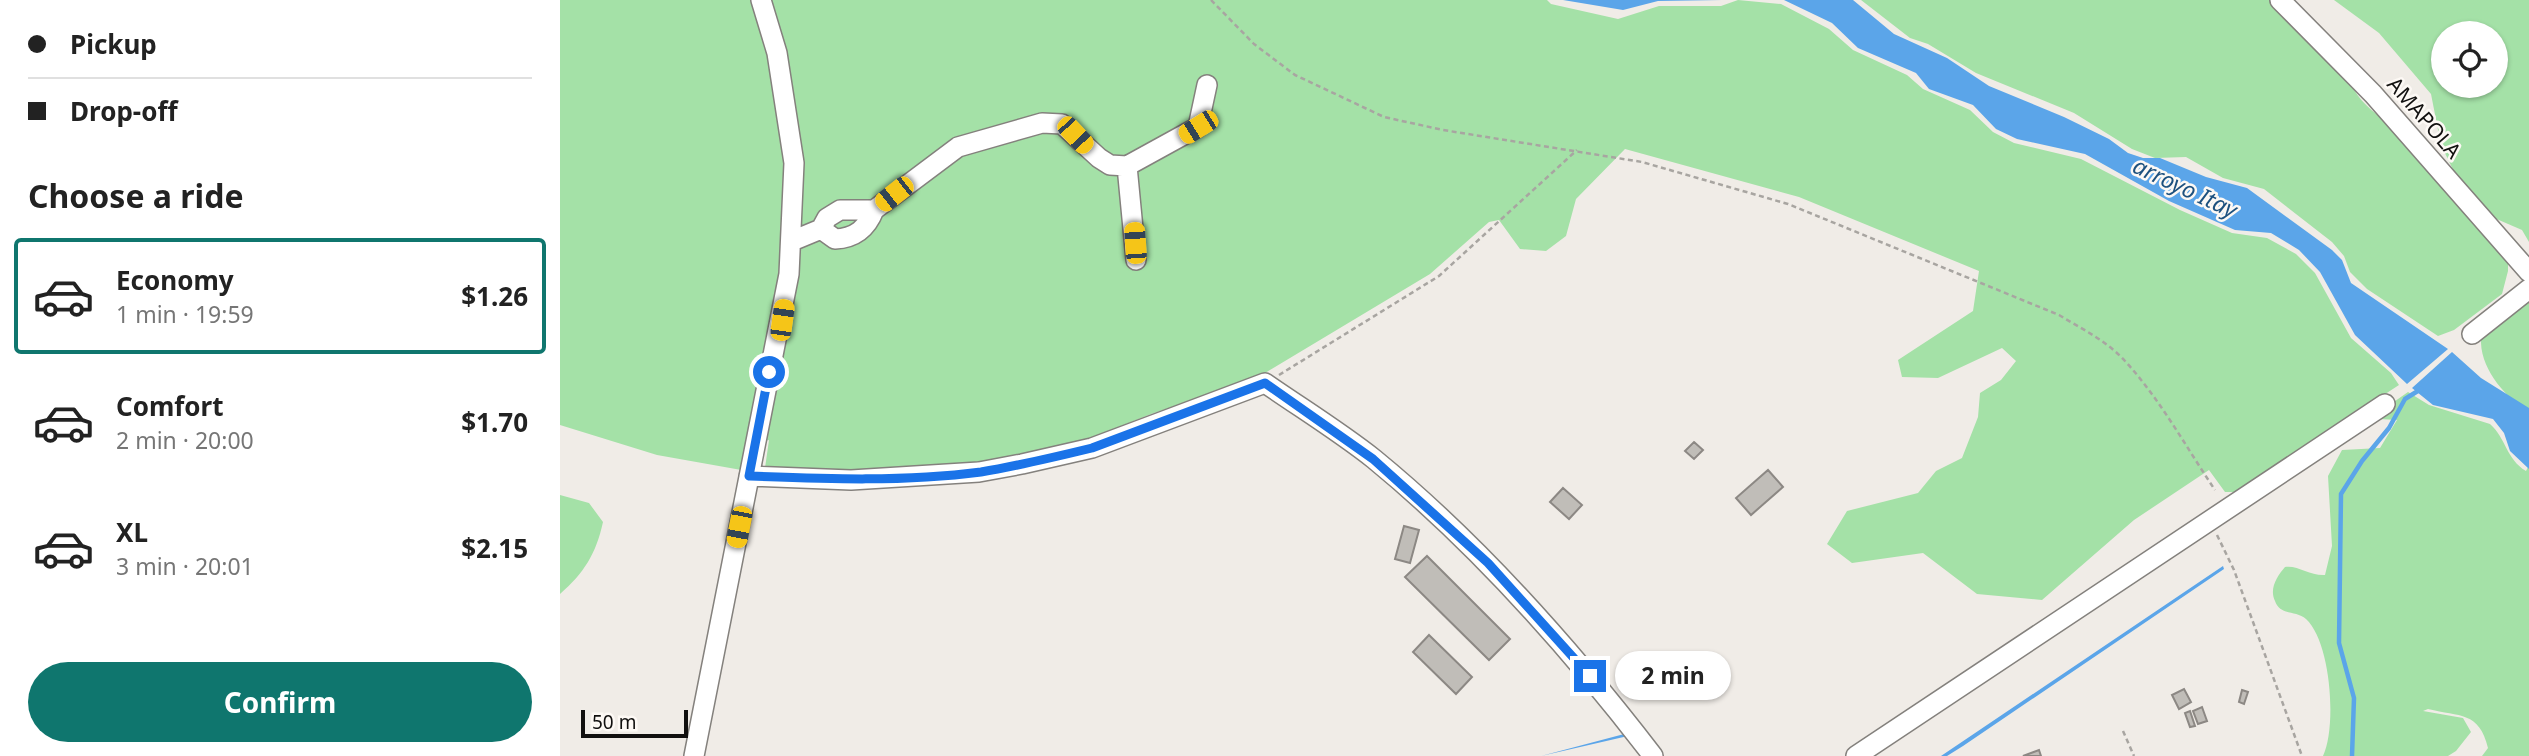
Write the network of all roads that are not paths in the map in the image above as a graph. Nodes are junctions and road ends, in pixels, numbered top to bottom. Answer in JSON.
{"nodes":[{"id":1,"x":761,"y":0,"type":"edge"},
{"id":2,"x":2280,"y":0,"type":"edge"},
{"id":3,"x":1207,"y":85,"type":"dead end"},
{"id":4,"x":1127,"y":166,"type":"junction"},
{"id":5,"x":874,"y":210,"type":"junction"},
{"id":6,"x":821,"y":229,"type":"junction"},
{"id":7,"x":792,"y":241,"type":"junction"},
{"id":8,"x":1136,"y":260,"type":"dead end"},
{"id":9,"x":2529,"y":272,"type":"edge"},
{"id":10,"x":2529,"y":289,"type":"edge"},
{"id":11,"x":2472,"y":334,"type":"dead end"},
{"id":12,"x":2385,"y":404,"type":"dead end"},
{"id":13,"x":749,"y":476,"type":"junction"},
{"id":14,"x":694,"y":756,"type":"edge"},
{"id":15,"x":1653,"y":756,"type":"edge"},
{"id":16,"x":1856,"y":756,"type":"edge"}],
"edges":[{"from":1,"to":7,"type":"street"},
{"from":2,"to":9,"type":"street","name":"AMAPOLA"},
{"from":3,"to":4,"type":"street"},
{"from":4,"to":5,"type":"street"},
{"from":4,"to":8,"type":"street"},
{"from":5,"to":6,"type":"street"},
{"from":5,"to":6,"type":"street"},
{"from":6,"to":7,"type":"street"},
{"from":7,"to":13,"type":"street"},
{"from":10,"to":11,"type":"street"},
{"from":12,"to":16,"type":"street"},
{"from":13,"to":14,"type":"street"},
{"from":13,"to":15,"type":"street"}]}
